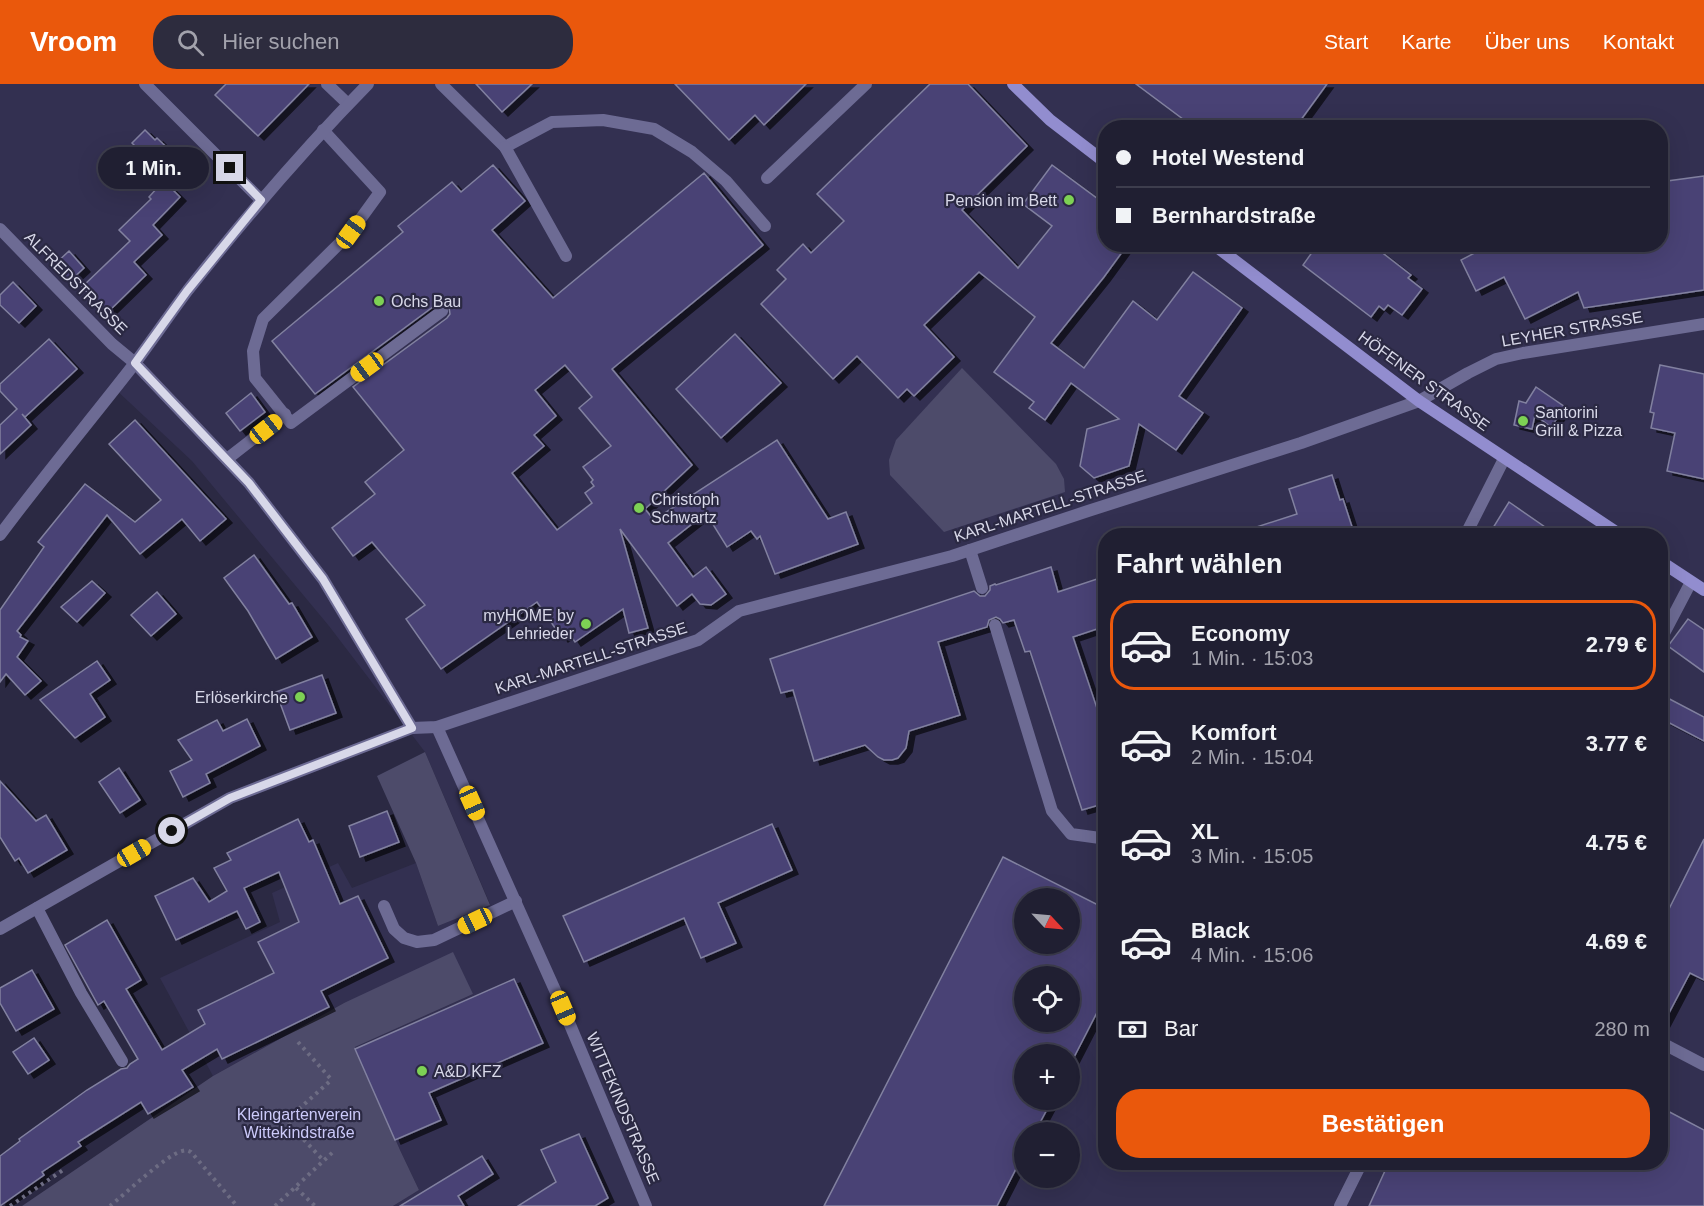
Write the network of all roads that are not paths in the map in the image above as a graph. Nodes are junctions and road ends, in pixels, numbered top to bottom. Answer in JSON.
{"nodes":[{"id":1,"x":145,"y":84,"type":"edge"},
{"id":2,"x":327,"y":84,"type":"edge"},
{"id":3,"x":368,"y":84,"type":"edge"},
{"id":4,"x":441,"y":84,"type":"edge"},
{"id":5,"x":866,"y":84,"type":"edge"},
{"id":6,"x":1013,"y":84,"type":"edge"},
{"id":7,"x":348,"y":104,"type":"junction"},
{"id":8,"x":323,"y":130,"type":"junction"},
{"id":9,"x":506,"y":147,"type":"junction"},
{"id":10,"x":1098,"y":157,"type":"edge"},
{"id":11,"x":767,"y":178,"type":"dead end"},
{"id":12,"x":261,"y":200,"type":"junction"},
{"id":13,"x":765,"y":226,"type":"dead end"},
{"id":14,"x":0,"y":229,"type":"edge"},
{"id":15,"x":1223,"y":252,"type":"edge"},
{"id":16,"x":566,"y":256,"type":"dead end"},
{"id":17,"x":442,"y":311,"type":"dead end"},
{"id":18,"x":1704,"y":324,"type":"edge"},
{"id":19,"x":135,"y":363,"type":"junction"},
{"id":20,"x":1419,"y":401,"type":"junction"},
{"id":21,"x":285,"y":414,"type":"junction"},
{"id":22,"x":227,"y":459,"type":"junction"},
{"id":23,"x":1504,"y":459,"type":"junction"},
{"id":24,"x":1469,"y":528,"type":"edge"},
{"id":25,"x":1610,"y":528,"type":"edge"},
{"id":26,"x":0,"y":536,"type":"edge"},
{"id":27,"x":970,"y":550,"type":"junction"},
{"id":28,"x":1668,"y":566,"type":"edge"},
{"id":29,"x":1691,"y":582,"type":"junction"},
{"id":30,"x":982,"y":588,"type":"dead end"},
{"id":31,"x":1704,"y":590,"type":"edge"},
{"id":32,"x":995,"y":625,"type":"dead end"},
{"id":33,"x":1668,"y":625,"type":"edge"},
{"id":34,"x":437,"y":727,"type":"junction"},
{"id":35,"x":412,"y":728,"type":"junction"},
{"id":36,"x":1098,"y":838,"type":"edge"},
{"id":37,"x":516,"y":902,"type":"junction"},
{"id":38,"x":384,"y":906,"type":"dead end"},
{"id":39,"x":38,"y":908,"type":"junction"},
{"id":40,"x":0,"y":929,"type":"edge"},
{"id":41,"x":1668,"y":1046,"type":"edge"},
{"id":42,"x":122,"y":1061,"type":"dead end"},
{"id":43,"x":1704,"y":1065,"type":"edge"},
{"id":44,"x":1358,"y":1170,"type":"edge"},
{"id":45,"x":646,"y":1206,"type":"edge"},
{"id":46,"x":1340,"y":1206,"type":"edge"}],
"edges":[{"from":1,"to":12,"type":"street"},
{"from":2,"to":7,"type":"street"},
{"from":3,"to":7,"type":"street"},
{"from":4,"to":9,"type":"street"},
{"from":5,"to":11,"type":"street"},
{"from":6,"to":10,"type":"main road"},
{"from":7,"to":8,"type":"street"},
{"from":8,"to":12,"type":"street"},
{"from":8,"to":21,"type":"street"},
{"from":9,"to":13,"type":"street"},
{"from":9,"to":16,"type":"street"},
{"from":12,"to":19,"type":"street"},
{"from":14,"to":19,"type":"street","name":"ALFREDSTRASSE"},
{"from":15,"to":20,"type":"main road","name":"HÖFENER STRASSE"},
{"from":17,"to":21,"type":"street"},
{"from":18,"to":20,"type":"street","name":"LEYHER STRASSE"},
{"from":19,"to":22,"type":"street","name":"ALFREDSTRASSE"},
{"from":19,"to":26,"type":"street"},
{"from":20,"to":23,"type":"main road","name":"HÖFENER STRASSE"},
{"from":20,"to":27,"type":"street","name":"KARL-MARTELL-STRASSE"},
{"from":21,"to":22,"type":"street"},
{"from":22,"to":35,"type":"street","name":"ALFREDSTRASSE"},
{"from":23,"to":24,"type":"street"},
{"from":23,"to":25,"type":"main road","name":"HÖFENER STRASSE"},
{"from":27,"to":30,"type":"street"},
{"from":27,"to":34,"type":"street","name":"KARL-MARTELL-STRASSE"},
{"from":28,"to":29,"type":"main road"},
{"from":29,"to":31,"type":"main road"},
{"from":29,"to":33,"type":"street"},
{"from":32,"to":36,"type":"street"},
{"from":34,"to":35,"type":"street","name":"KARL-MARTELL-STRASSE"},
{"from":34,"to":37,"type":"street","name":"WITTEKINDSTRASSE"},
{"from":35,"to":39,"type":"street","name":"KARL-MARTELL-STRASSE"},
{"from":37,"to":38,"type":"street"},
{"from":37,"to":45,"type":"street","name":"WITTEKINDSTRASSE"},
{"from":39,"to":40,"type":"street","name":"KARL-MARTELL-STRASSE"},
{"from":39,"to":42,"type":"street"},
{"from":41,"to":43,"type":"street"},
{"from":44,"to":46,"type":"street"}]}
